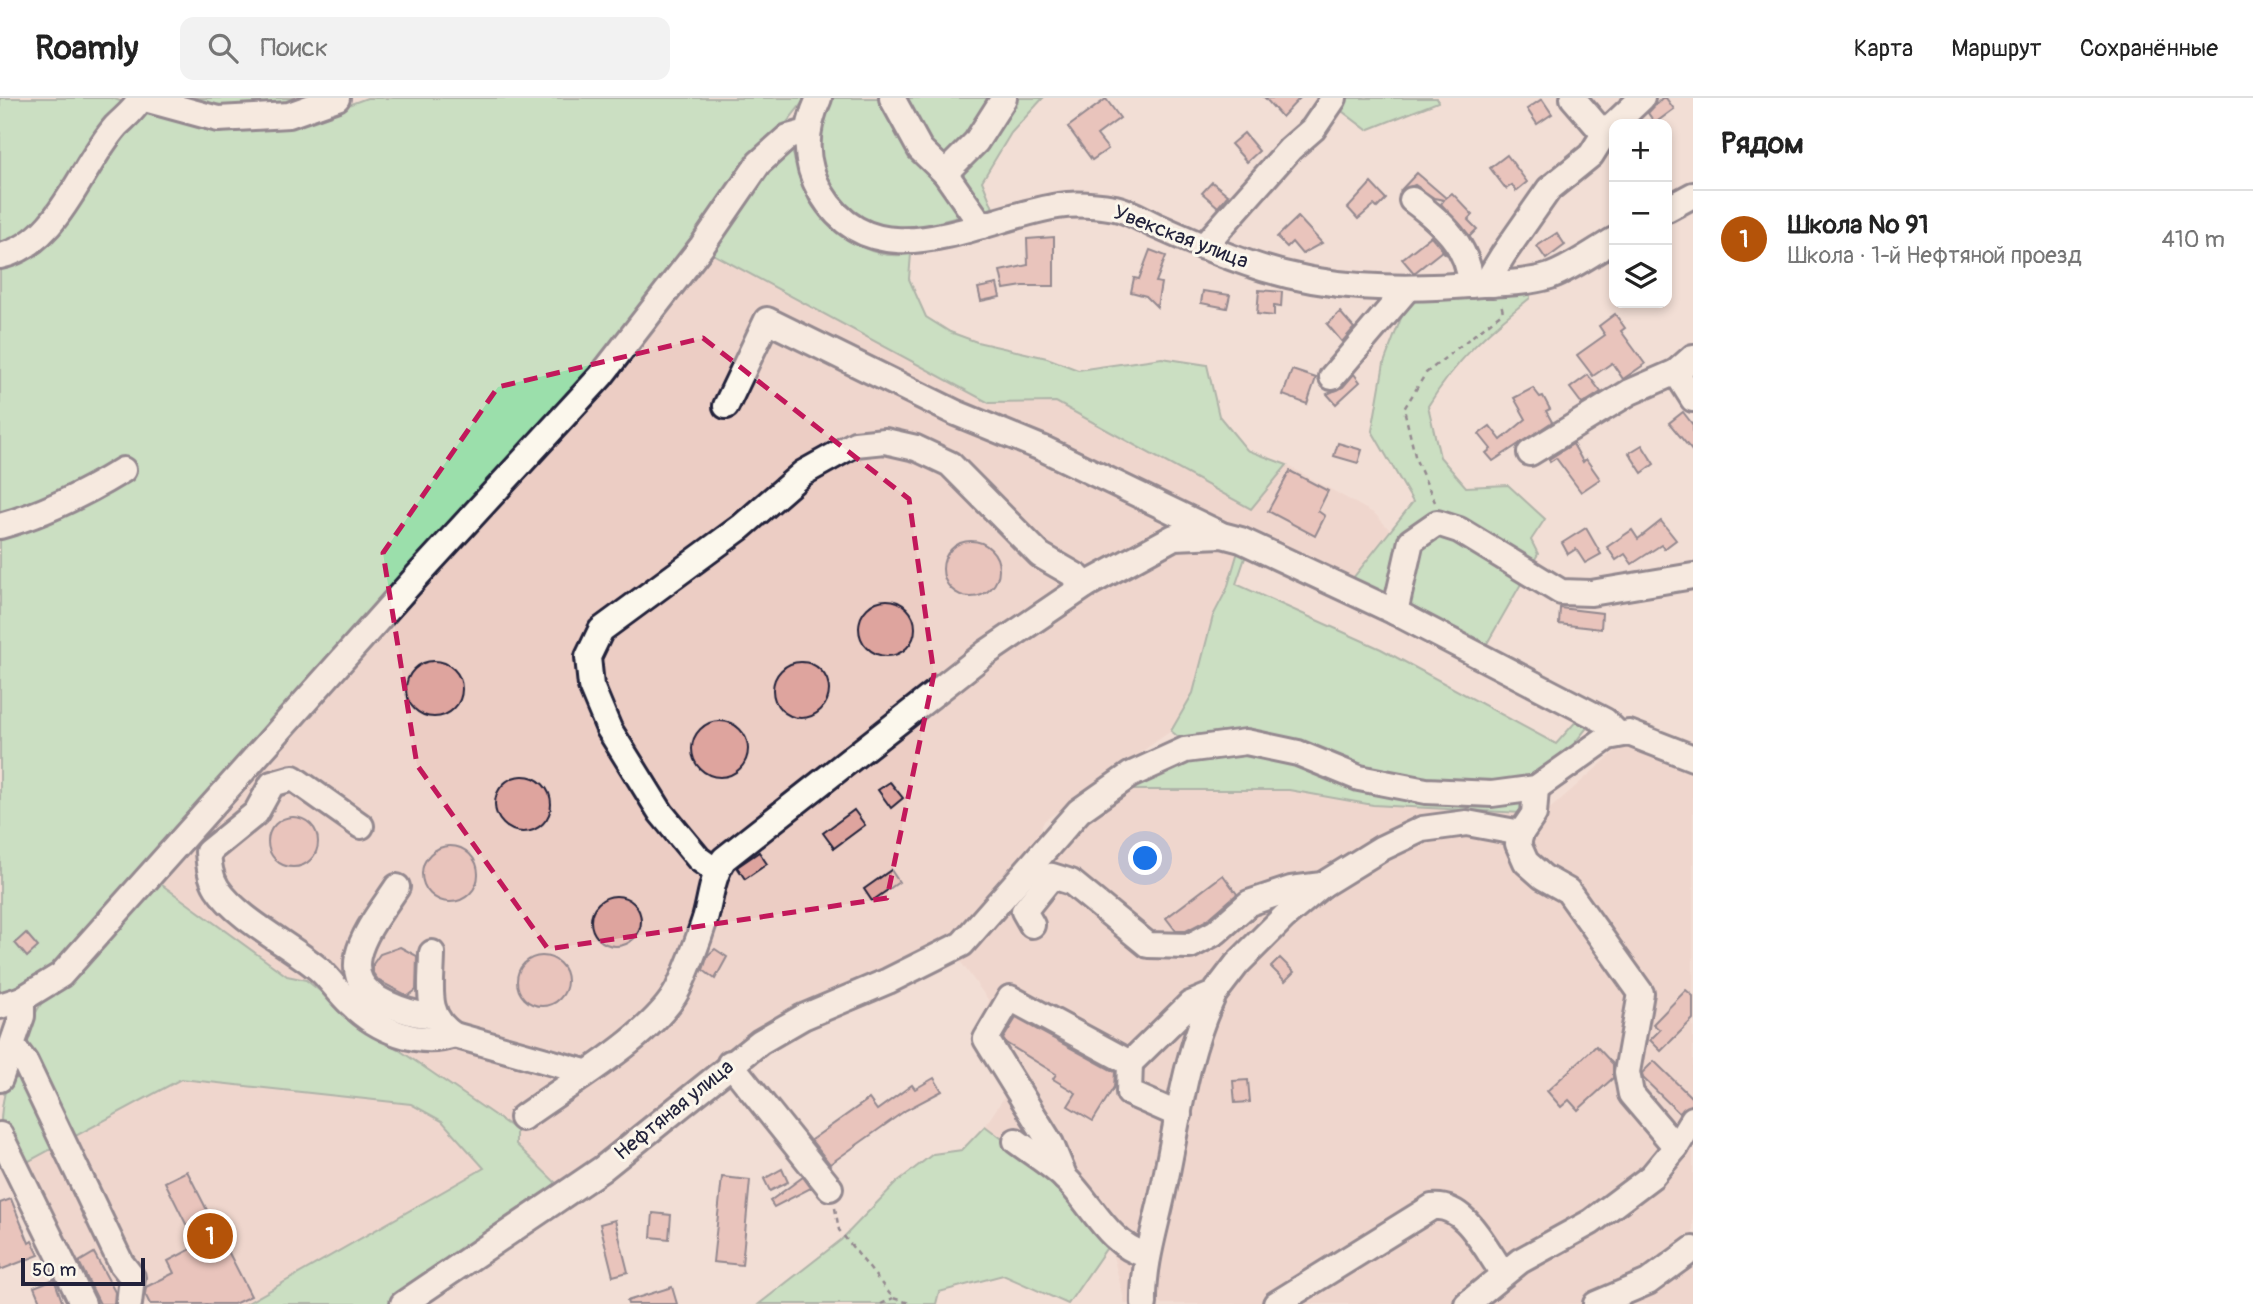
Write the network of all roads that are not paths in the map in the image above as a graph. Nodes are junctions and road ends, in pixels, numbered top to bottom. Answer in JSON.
{"nodes":[{"id":1,"x":141,"y":98,"type":"edge"},
{"id":2,"x":337,"y":98,"type":"edge"},
{"id":3,"x":819,"y":98,"type":"edge"},
{"id":4,"x":892,"y":98,"type":"edge"},
{"id":5,"x":1004,"y":98,"type":"edge"},
{"id":6,"x":1334,"y":98,"type":"edge"},
{"id":7,"x":1573,"y":98,"type":"edge"},
{"id":8,"x":1642,"y":98,"type":"edge"},
{"id":9,"x":807,"y":132,"type":"junction"},
{"id":10,"x":1604,"y":134,"type":"junction"},
{"id":11,"x":945,"y":173,"type":"junction"},
{"id":12,"x":1693,"y":195,"type":"edge"},
{"id":13,"x":1412,"y":200,"type":"dead end"},
{"id":14,"x":1672,"y":206,"type":"edge"},
{"id":15,"x":982,"y":226,"type":"junction"},
{"id":16,"x":1609,"y":243,"type":"edge"},
{"id":17,"x":1203,"y":247,"type":"junction"},
{"id":18,"x":0,"y":256,"type":"edge"},
{"id":19,"x":1481,"y":284,"type":"junction"},
{"id":20,"x":1406,"y":289,"type":"junction"},
{"id":21,"x":1684,"y":364,"type":"edge"},
{"id":22,"x":1332,"y":377,"type":"dead end"},
{"id":23,"x":1693,"y":398,"type":"edge"},
{"id":24,"x":726,"y":406,"type":"dead end"},
{"id":25,"x":1530,"y":453,"type":"dead end"},
{"id":26,"x":123,"y":470,"type":"dead end"},
{"id":27,"x":0,"y":526,"type":"edge"},
{"id":28,"x":1231,"y":538,"type":"junction"},
{"id":29,"x":1693,"y":576,"type":"edge"},
{"id":30,"x":1086,"y":585,"type":"junction"},
{"id":31,"x":1395,"y":612,"type":"junction"},
{"id":32,"x":1618,"y":733,"type":"junction"},
{"id":33,"x":1693,"y":758,"type":"edge"},
{"id":34,"x":1536,"y":788,"type":"junction"},
{"id":35,"x":361,"y":827,"type":"dead end"},
{"id":36,"x":1521,"y":833,"type":"junction"},
{"id":37,"x":716,"y":871,"type":"junction"},
{"id":38,"x":1322,"y":885,"type":"junction"},
{"id":39,"x":397,"y":887,"type":"dead end"},
{"id":40,"x":1032,"y":925,"type":"dead end"},
{"id":41,"x":432,"y":953,"type":"dead end"},
{"id":42,"x":1214,"y":994,"type":"junction"},
{"id":43,"x":11,"y":1003,"type":"edge"},
{"id":44,"x":433,"y":1015,"type":"junction"},
{"id":45,"x":454,"y":1035,"type":"junction"},
{"id":46,"x":13,"y":1046,"type":"junction"},
{"id":47,"x":730,"y":1063,"type":"junction"},
{"id":48,"x":1130,"y":1063,"type":"junction"},
{"id":49,"x":585,"y":1072,"type":"junction"},
{"id":50,"x":0,"y":1079,"type":"edge"},
{"id":51,"x":1179,"y":1115,"type":"junction"},
{"id":52,"x":522,"y":1118,"type":"dead end"},
{"id":53,"x":1693,"y":1119,"type":"edge"},
{"id":54,"x":0,"y":1135,"type":"edge"},
{"id":55,"x":1016,"y":1141,"type":"dead end"},
{"id":56,"x":1676,"y":1147,"type":"junction"},
{"id":57,"x":1065,"y":1178,"type":"junction"},
{"id":58,"x":830,"y":1188,"type":"road end"},
{"id":59,"x":1693,"y":1249,"type":"edge"},
{"id":60,"x":1146,"y":1255,"type":"junction"},
{"id":61,"x":1503,"y":1273,"type":"junction"},
{"id":62,"x":1648,"y":1282,"type":"junction"},
{"id":63,"x":82,"y":1304,"type":"edge"},
{"id":64,"x":129,"y":1304,"type":"edge"},
{"id":65,"x":402,"y":1304,"type":"edge"},
{"id":66,"x":1144,"y":1304,"type":"edge"},
{"id":67,"x":1276,"y":1304,"type":"edge"},
{"id":68,"x":1466,"y":1304,"type":"edge"},
{"id":69,"x":1596,"y":1304,"type":"edge"},
{"id":70,"x":1630,"y":1304,"type":"edge"}],
"edges":[{"from":1,"to":2,"type":"street"},
{"from":1,"to":18,"type":"street"},
{"from":3,"to":9,"type":"street"},
{"from":4,"to":11,"type":"street"},
{"from":5,"to":11,"type":"street"},
{"from":6,"to":17,"type":"street"},
{"from":7,"to":10,"type":"street"},
{"from":8,"to":10,"type":"street"},
{"from":9,"to":15,"type":"street","name":"Увекская улица"},
{"from":9,"to":43,"type":"street"},
{"from":10,"to":19,"type":"street"},
{"from":11,"to":15,"type":"street"},
{"from":12,"to":14,"type":"street"},
{"from":13,"to":19,"type":"street"},
{"from":15,"to":17,"type":"street","name":"Увекская улица"},
{"from":16,"to":19,"type":"street","name":"Увекская улица"},
{"from":17,"to":20,"type":"street","name":"Увекская улица"},
{"from":19,"to":20,"type":"street","name":"Увекская улица"},
{"from":20,"to":22,"type":"street"},
{"from":21,"to":23,"type":"street"},
{"from":21,"to":25,"type":"street"},
{"from":24,"to":28,"type":"street"},
{"from":26,"to":27,"type":"street"},
{"from":28,"to":30,"type":"street"},
{"from":28,"to":31,"type":"street"},
{"from":29,"to":31,"type":"street"},
{"from":30,"to":37,"type":"street"},
{"from":30,"to":37,"type":"street"},
{"from":31,"to":32,"type":"street"},
{"from":32,"to":33,"type":"street"},
{"from":32,"to":34,"type":"street"},
{"from":34,"to":36,"type":"street"},
{"from":34,"to":47,"type":"street","name":"Нефтяная улица"},
{"from":35,"to":45,"type":"street"},
{"from":36,"to":38,"type":"street"},
{"from":36,"to":56,"type":"street"},
{"from":37,"to":49,"type":"street"},
{"from":38,"to":40,"type":"street"},
{"from":38,"to":42,"type":"street"},
{"from":39,"to":44,"type":"street"},
{"from":41,"to":44,"type":"street"},
{"from":42,"to":48,"type":"street"},
{"from":42,"to":51,"type":"street"},
{"from":43,"to":46,"type":"street"},
{"from":44,"to":45,"type":"street"},
{"from":45,"to":49,"type":"street"},
{"from":46,"to":50,"type":"street"},
{"from":46,"to":64,"type":"street"},
{"from":47,"to":58,"type":"street"},
{"from":47,"to":65,"type":"street","name":"Нефтяная улица"},
{"from":48,"to":51,"type":"street"},
{"from":48,"to":57,"type":"street"},
{"from":49,"to":52,"type":"street"},
{"from":51,"to":60,"type":"street"},
{"from":53,"to":56,"type":"street"},
{"from":54,"to":63,"type":"street"},
{"from":55,"to":57,"type":"street"},
{"from":56,"to":61,"type":"street"},
{"from":57,"to":60,"type":"street"},
{"from":59,"to":62,"type":"street"},
{"from":60,"to":66,"type":"street"},
{"from":61,"to":67,"type":"street"},
{"from":61,"to":68,"type":"street"},
{"from":62,"to":69,"type":"street"},
{"from":62,"to":70,"type":"street"}]}
